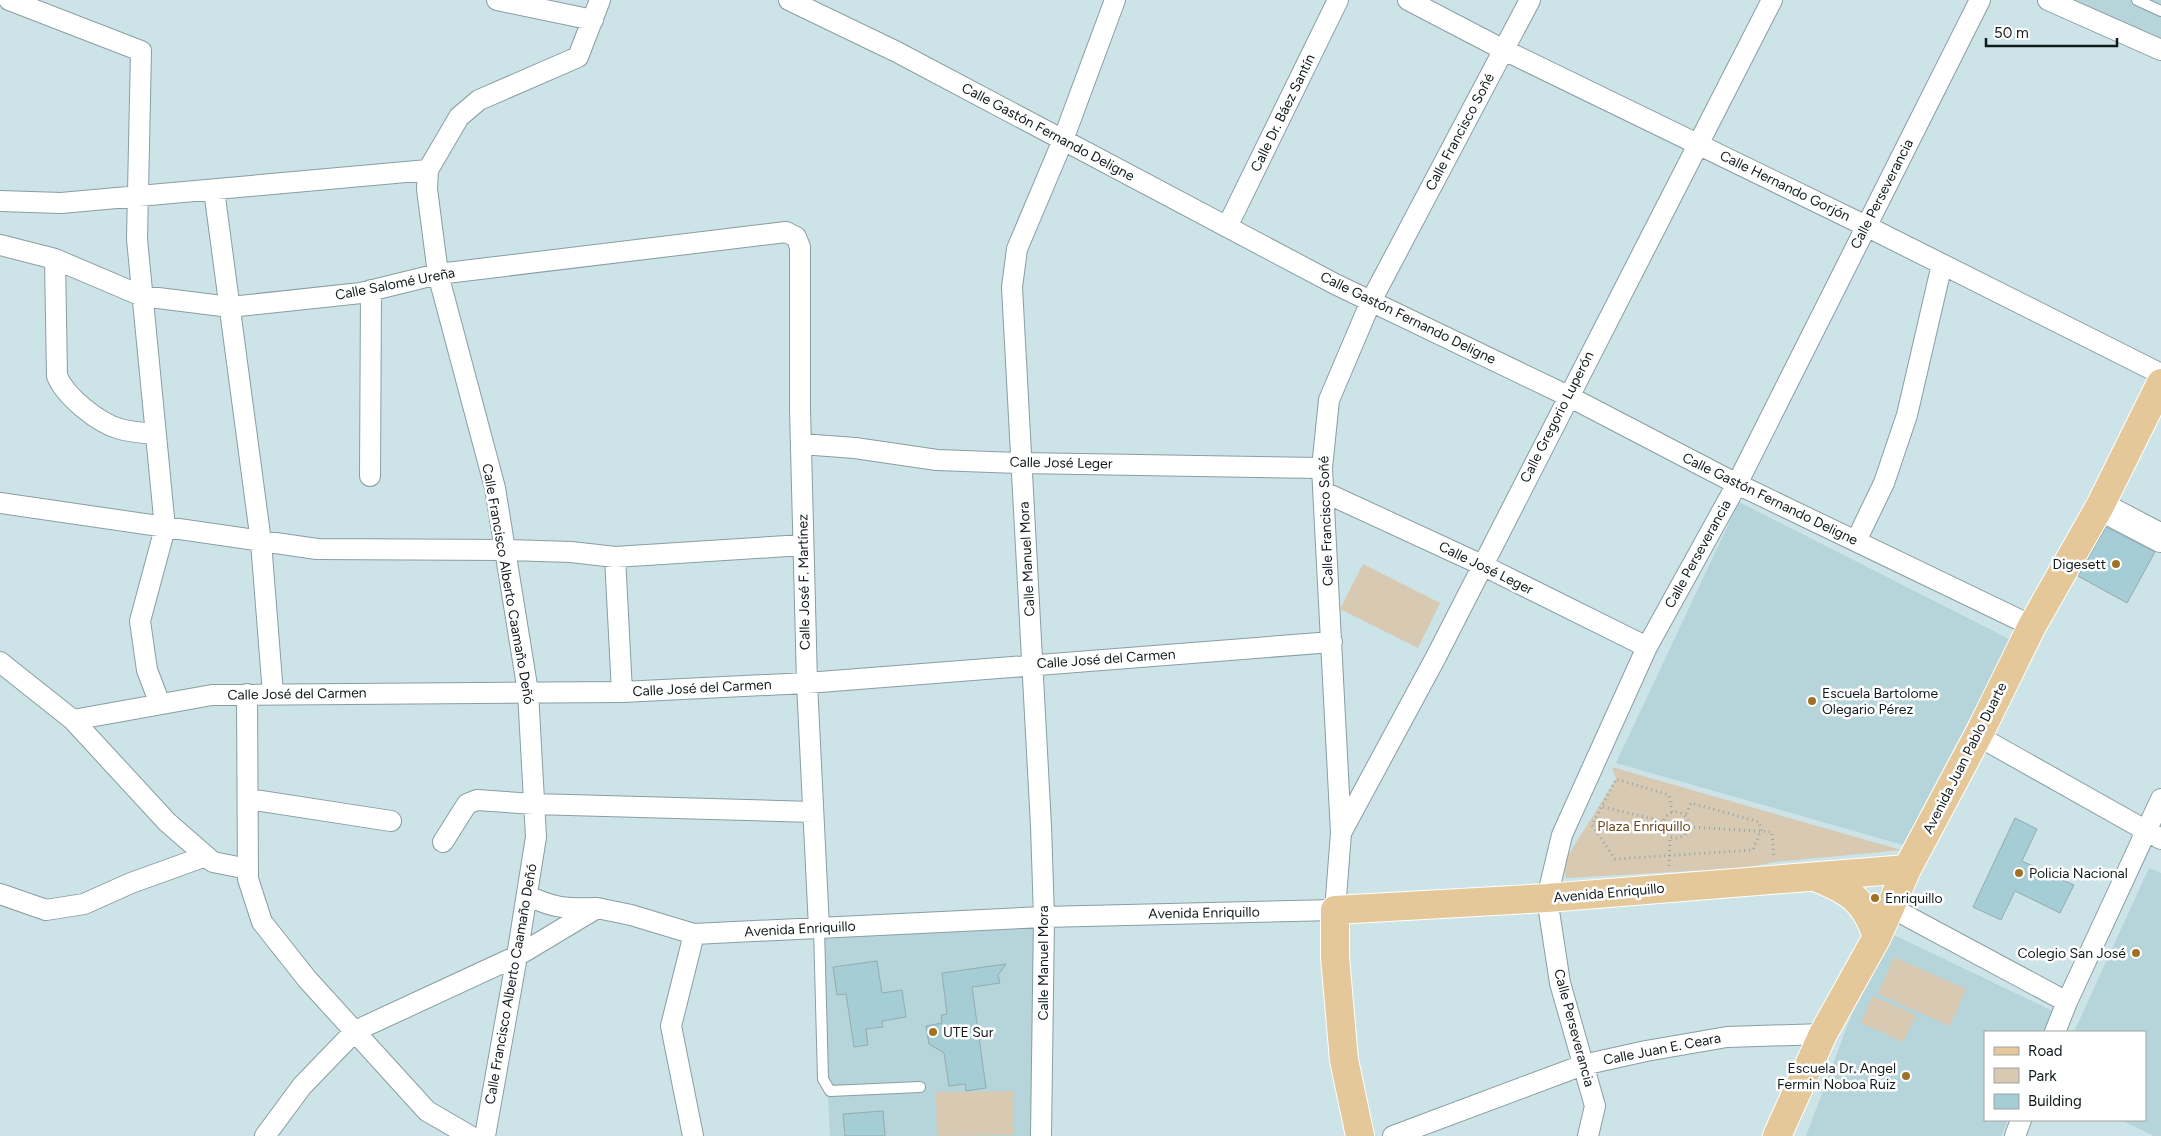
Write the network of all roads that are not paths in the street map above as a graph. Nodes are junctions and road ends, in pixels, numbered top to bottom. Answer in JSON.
{"nodes":[{"id":1,"x":9,"y":0,"type":"edge"},
{"id":2,"x":497,"y":0,"type":"edge"},
{"id":3,"x":600,"y":0,"type":"edge"},
{"id":4,"x":789,"y":0,"type":"edge"},
{"id":5,"x":1115,"y":0,"type":"edge"},
{"id":6,"x":1338,"y":0,"type":"edge"},
{"id":7,"x":1408,"y":0,"type":"edge"},
{"id":8,"x":1530,"y":0,"type":"edge"},
{"id":9,"x":1772,"y":0,"type":"edge"},
{"id":10,"x":1980,"y":0,"type":"edge"},
{"id":11,"x":2048,"y":0,"type":"edge"},
{"id":12,"x":2137,"y":0,"type":"edge"},
{"id":13,"x":2161,"y":11,"type":"edge"},
{"id":14,"x":594,"y":20,"type":"junction"},
{"id":15,"x":1504,"y":50,"type":"junction"},
{"id":16,"x":2161,"y":50,"type":"edge"},
{"id":17,"x":1064,"y":140,"type":"junction"},
{"id":18,"x":1697,"y":144,"type":"junction"},
{"id":19,"x":428,"y":170,"type":"junction"},
{"id":20,"x":214,"y":190,"type":"junction"},
{"id":21,"x":138,"y":196,"type":"junction"},
{"id":22,"x":0,"y":201,"type":"edge"},
{"id":23,"x":1866,"y":226,"type":"junction"},
{"id":24,"x":1227,"y":227,"type":"junction"},
{"id":25,"x":796,"y":237,"type":"joint"},
{"id":26,"x":0,"y":245,"type":"edge"},
{"id":27,"x":55,"y":259,"type":"junction"},
{"id":28,"x":1942,"y":264,"type":"junction"},
{"id":29,"x":438,"y":274,"type":"junction"},
{"id":30,"x":371,"y":290,"type":"junction"},
{"id":31,"x":142,"y":296,"type":"junction"},
{"id":32,"x":1371,"y":301,"type":"junction"},
{"id":33,"x":230,"y":307,"type":"junction"},
{"id":34,"x":2161,"y":374,"type":"edge"},
{"id":35,"x":2161,"y":383,"type":"edge"},
{"id":36,"x":1568,"y":396,"type":"junction"},
{"id":37,"x":155,"y":434,"type":"junction"},
{"id":38,"x":801,"y":444,"type":"junction"},
{"id":39,"x":1022,"y":463,"type":"junction"},
{"id":40,"x":1322,"y":468,"type":"junction"},
{"id":41,"x":370,"y":476,"type":"dead end"},
{"id":42,"x":1736,"y":484,"type":"junction"},
{"id":43,"x":1324,"y":492,"type":"junction"},
{"id":44,"x":0,"y":503,"type":"edge"},
{"id":45,"x":2100,"y":506,"type":"junction"},
{"id":46,"x":165,"y":528,"type":"junction"},
{"id":47,"x":2161,"y":538,"type":"edge"},
{"id":48,"x":1856,"y":541,"type":"junction"},
{"id":49,"x":261,"y":542,"type":"junction"},
{"id":50,"x":804,"y":546,"type":"junction"},
{"id":51,"x":505,"y":550,"type":"junction"},
{"id":52,"x":615,"y":557,"type":"junction"},
{"id":53,"x":1482,"y":565,"type":"junction"},
{"id":54,"x":2032,"y":626,"type":"junction"},
{"id":55,"x":1332,"y":642,"type":"junction"},
{"id":56,"x":1647,"y":648,"type":"junction"},
{"id":57,"x":0,"y":662,"type":"edge"},
{"id":58,"x":1032,"y":664,"type":"junction"},
{"id":59,"x":807,"y":683,"type":"junction"},
{"id":60,"x":528,"y":692,"type":"junction"},
{"id":61,"x":622,"y":692,"type":"junction"},
{"id":62,"x":247,"y":694,"type":"junction"},
{"id":63,"x":273,"y":694,"type":"junction"},
{"id":64,"x":160,"y":704,"type":"junction"},
{"id":65,"x":73,"y":720,"type":"junction"},
{"id":66,"x":1978,"y":736,"type":"junction"},
{"id":67,"x":249,"y":799,"type":"junction"},
{"id":68,"x":2161,"y":799,"type":"edge"},
{"id":69,"x":534,"y":804,"type":"junction"},
{"id":70,"x":813,"y":812,"type":"junction"},
{"id":71,"x":392,"y":821,"type":"dead end"},
{"id":72,"x":1341,"y":834,"type":"junction"},
{"id":73,"x":2153,"y":835,"type":"edge"},
{"id":74,"x":443,"y":842,"type":"dead end"},
{"id":75,"x":206,"y":856,"type":"junction"},
{"id":76,"x":248,"y":869,"type":"junction"},
{"id":77,"x":1907,"y":870,"type":"junction"},
{"id":78,"x":1816,"y":877,"type":"junction"},
{"id":79,"x":0,"y":894,"type":"edge"},
{"id":80,"x":527,"y":895,"type":"junction"},
{"id":81,"x":1547,"y":898,"type":"junction"},
{"id":82,"x":1890,"y":907,"type":"junction"},
{"id":83,"x":597,"y":908,"type":"junction"},
{"id":84,"x":1335,"y":910,"type":"junction"},
{"id":85,"x":1044,"y":917,"type":"junction"},
{"id":86,"x":819,"y":928,"type":"junction"},
{"id":87,"x":694,"y":934,"type":"junction"},
{"id":88,"x":1877,"y":937,"type":"junction"},
{"id":89,"x":517,"y":956,"type":"junction"},
{"id":90,"x":2066,"y":1002,"type":"junction"},
{"id":91,"x":355,"y":1031,"type":"junction"},
{"id":92,"x":2055,"y":1031,"type":"edge"},
{"id":93,"x":1824,"y":1034,"type":"junction"},
{"id":94,"x":1583,"y":1064,"type":"junction"},
{"id":95,"x":920,"y":1087,"type":"dead end"},
{"id":96,"x":2021,"y":1121,"type":"edge"},
{"id":97,"x":265,"y":1136,"type":"edge"},
{"id":98,"x":470,"y":1136,"type":"edge"},
{"id":99,"x":485,"y":1136,"type":"edge"},
{"id":100,"x":693,"y":1136,"type":"edge"},
{"id":101,"x":1041,"y":1136,"type":"edge"},
{"id":102,"x":1360,"y":1136,"type":"edge"},
{"id":103,"x":1393,"y":1136,"type":"edge"},
{"id":104,"x":1588,"y":1136,"type":"edge"},
{"id":105,"x":1777,"y":1136,"type":"edge"},
{"id":106,"x":2015,"y":1136,"type":"edge"}],
"edges":[{"from":1,"to":21,"type":"street"},
{"from":2,"to":14,"type":"street"},
{"from":3,"to":14,"type":"street","name":"Calle Francisco Alberto Caamaño Deñó"},
{"from":4,"to":17,"type":"street","name":"Calle Gastón Fernando Deligne"},
{"from":5,"to":17,"type":"street","name":"Calle Manuel Mora"},
{"from":6,"to":24,"type":"street","name":"Calle Dr. Báez Santín"},
{"from":7,"to":15,"type":"street","name":"Calle Hernando Gorjón"},
{"from":8,"to":15,"type":"street","name":"Calle Francisco Soñé"},
{"from":9,"to":18,"type":"street","name":"Calle Gregorio Luperón"},
{"from":10,"to":23,"type":"street","name":"Calle Perseverancia"},
{"from":11,"to":16,"type":"street"},
{"from":12,"to":13,"type":"lane"},
{"from":14,"to":19,"type":"street","name":"Calle Francisco Alberto Caamaño Deñó"},
{"from":15,"to":18,"type":"street","name":"Calle Hernando Gorjón"},
{"from":15,"to":32,"type":"street","name":"Calle Francisco Soñé"},
{"from":17,"to":24,"type":"street","name":"Calle Gastón Fernando Deligne"},
{"from":17,"to":39,"type":"street","name":"Calle Manuel Mora"},
{"from":18,"to":23,"type":"street","name":"Calle Hernando Gorjón"},
{"from":18,"to":36,"type":"street","name":"Calle Gregorio Luperón"},
{"from":19,"to":20,"type":"street"},
{"from":19,"to":29,"type":"street","name":"Calle Francisco Alberto Caamaño Deñó"},
{"from":20,"to":21,"type":"street"},
{"from":20,"to":33,"type":"street"},
{"from":21,"to":22,"type":"street"},
{"from":21,"to":31,"type":"street"},
{"from":23,"to":28,"type":"street","name":"Calle Hernando Gorjón"},
{"from":23,"to":42,"type":"street","name":"Calle Perseverancia"},
{"from":24,"to":32,"type":"street","name":"Calle Gastón Fernando Deligne"},
{"from":25,"to":29,"type":"street","name":"Calle Salomé Ureña"},
{"from":25,"to":38,"type":"street","name":"Calle José F. Martínez"},
{"from":26,"to":27,"type":"street","name":"Calle Salomé Ureña"},
{"from":27,"to":31,"type":"street","name":"Calle Salomé Ureña"},
{"from":27,"to":37,"type":"street"},
{"from":28,"to":34,"type":"street","name":"Calle Hernando Gorjón"},
{"from":28,"to":48,"type":"street"},
{"from":29,"to":30,"type":"street","name":"Calle Salomé Ureña"},
{"from":29,"to":51,"type":"street","name":"Calle Francisco Alberto Caamaño Deñó"},
{"from":30,"to":33,"type":"street","name":"Calle Salomé Ureña"},
{"from":30,"to":41,"type":"street"},
{"from":31,"to":33,"type":"street","name":"Calle Salomé Ureña"},
{"from":31,"to":37,"type":"street"},
{"from":32,"to":36,"type":"street","name":"Calle Gastón Fernando Deligne"},
{"from":32,"to":40,"type":"street","name":"Calle Francisco Soñé"},
{"from":33,"to":49,"type":"street"},
{"from":35,"to":45,"type":"main road","name":"Avenida Juan Pablo Duarte"},
{"from":36,"to":42,"type":"street","name":"Calle Gastón Fernando Deligne"},
{"from":36,"to":53,"type":"street","name":"Calle Gregorio Luperón"},
{"from":37,"to":46,"type":"street"},
{"from":38,"to":39,"type":"street","name":"Calle José Leger"},
{"from":38,"to":50,"type":"street","name":"Calle José F. Martínez"},
{"from":39,"to":40,"type":"street","name":"Calle José Leger"},
{"from":39,"to":58,"type":"street","name":"Calle Manuel Mora"},
{"from":40,"to":43,"type":"street","name":"Calle Francisco Soñé"},
{"from":42,"to":48,"type":"street","name":"Calle Gastón Fernando Deligne"},
{"from":42,"to":56,"type":"street","name":"Calle Perseverancia"},
{"from":43,"to":53,"type":"street","name":"Calle José Leger"},
{"from":43,"to":55,"type":"street","name":"Calle Francisco Soñé"},
{"from":44,"to":46,"type":"street"},
{"from":45,"to":47,"type":"street"},
{"from":45,"to":54,"type":"main road","name":"Avenida Juan Pablo Duarte"},
{"from":46,"to":49,"type":"street"},
{"from":46,"to":64,"type":"street"},
{"from":48,"to":54,"type":"street","name":"Calle Gastón Fernando Deligne"},
{"from":49,"to":51,"type":"street"},
{"from":49,"to":63,"type":"street"},
{"from":50,"to":52,"type":"street"},
{"from":50,"to":59,"type":"street","name":"Calle José F. Martínez"},
{"from":51,"to":52,"type":"street"},
{"from":51,"to":60,"type":"street","name":"Calle Francisco Alberto Caamaño Deñó"},
{"from":52,"to":61,"type":"street"},
{"from":53,"to":56,"type":"street","name":"Calle José Leger"},
{"from":53,"to":72,"type":"street","name":"Calle Gregorio Luperón"},
{"from":54,"to":66,"type":"main road","name":"Avenida Juan Pablo Duarte"},
{"from":55,"to":58,"type":"street","name":"Calle José del Carmen"},
{"from":55,"to":72,"type":"street","name":"Calle Francisco Soñé"},
{"from":56,"to":81,"type":"street","name":"Calle Perseverancia"},
{"from":57,"to":65,"type":"street"},
{"from":58,"to":59,"type":"street","name":"Calle José del Carmen"},
{"from":58,"to":85,"type":"street","name":"Calle Manuel Mora"},
{"from":59,"to":61,"type":"street","name":"Calle José del Carmen"},
{"from":59,"to":70,"type":"street","name":"Calle José F. Martínez"},
{"from":60,"to":61,"type":"street","name":"Calle José del Carmen"},
{"from":60,"to":63,"type":"street","name":"Calle José del Carmen"},
{"from":60,"to":69,"type":"street","name":"Calle Francisco Alberto Caamaño Deñó"},
{"from":62,"to":63,"type":"street","name":"Calle José del Carmen"},
{"from":62,"to":64,"type":"street","name":"Calle José del Carmen"},
{"from":62,"to":67,"type":"street"},
{"from":64,"to":65,"type":"street","name":"Calle José del Carmen"},
{"from":65,"to":75,"type":"street"},
{"from":66,"to":73,"type":"street"},
{"from":66,"to":77,"type":"main road","name":"Avenida Juan Pablo Duarte"},
{"from":67,"to":71,"type":"street"},
{"from":67,"to":76,"type":"street"},
{"from":68,"to":73,"type":"street"},
{"from":69,"to":70,"type":"street"},
{"from":69,"to":74,"type":"street"},
{"from":69,"to":80,"type":"street","name":"Calle Francisco Alberto Caamaño Deñó"},
{"from":70,"to":86,"type":"street","name":"Calle José F. Martínez"},
{"from":72,"to":84,"type":"street","name":"Calle Francisco Soñé"},
{"from":73,"to":90,"type":"street"},
{"from":75,"to":76,"type":"street"},
{"from":75,"to":79,"type":"street"},
{"from":76,"to":91,"type":"street"},
{"from":77,"to":78,"type":"main road","name":"Avenida Enriquillo"},
{"from":77,"to":82,"type":"main road","name":"Avenida Juan Pablo Duarte"},
{"from":78,"to":81,"type":"main road","name":"Avenida Enriquillo"},
{"from":78,"to":88,"type":"main road"},
{"from":80,"to":83,"type":"street","name":"Avenida Enriquillo"},
{"from":80,"to":89,"type":"street","name":"Calle Francisco Alberto Caamaño Deñó"},
{"from":81,"to":84,"type":"main road","name":"Avenida Enriquillo"},
{"from":81,"to":94,"type":"street","name":"Calle Perseverancia"},
{"from":82,"to":88,"type":"main road","name":"Avenida Juan Pablo Duarte"},
{"from":82,"to":90,"type":"street"},
{"from":83,"to":87,"type":"street","name":"Avenida Enriquillo"},
{"from":83,"to":89,"type":"street"},
{"from":84,"to":85,"type":"street","name":"Avenida Enriquillo"},
{"from":84,"to":102,"type":"main road"},
{"from":85,"to":86,"type":"street","name":"Avenida Enriquillo"},
{"from":85,"to":101,"type":"street","name":"Calle Manuel Mora"},
{"from":86,"to":87,"type":"street","name":"Avenida Enriquillo"},
{"from":86,"to":95,"type":"lane"},
{"from":87,"to":100,"type":"street"},
{"from":88,"to":93,"type":"main road","name":"Avenida Juan Pablo Duarte"},
{"from":89,"to":91,"type":"street"},
{"from":89,"to":99,"type":"street","name":"Calle Francisco Alberto Caamaño Deñó"},
{"from":90,"to":92,"type":"street"},
{"from":91,"to":97,"type":"street"},
{"from":91,"to":98,"type":"street"},
{"from":93,"to":94,"type":"street","name":"Calle Juan E. Ceara"},
{"from":93,"to":105,"type":"main road","name":"Avenida Juan Pablo Duarte"},
{"from":94,"to":103,"type":"street","name":"Calle Juan E. Ceara"},
{"from":94,"to":104,"type":"street","name":"Calle Perseverancia"},
{"from":96,"to":106,"type":"street"}]}
